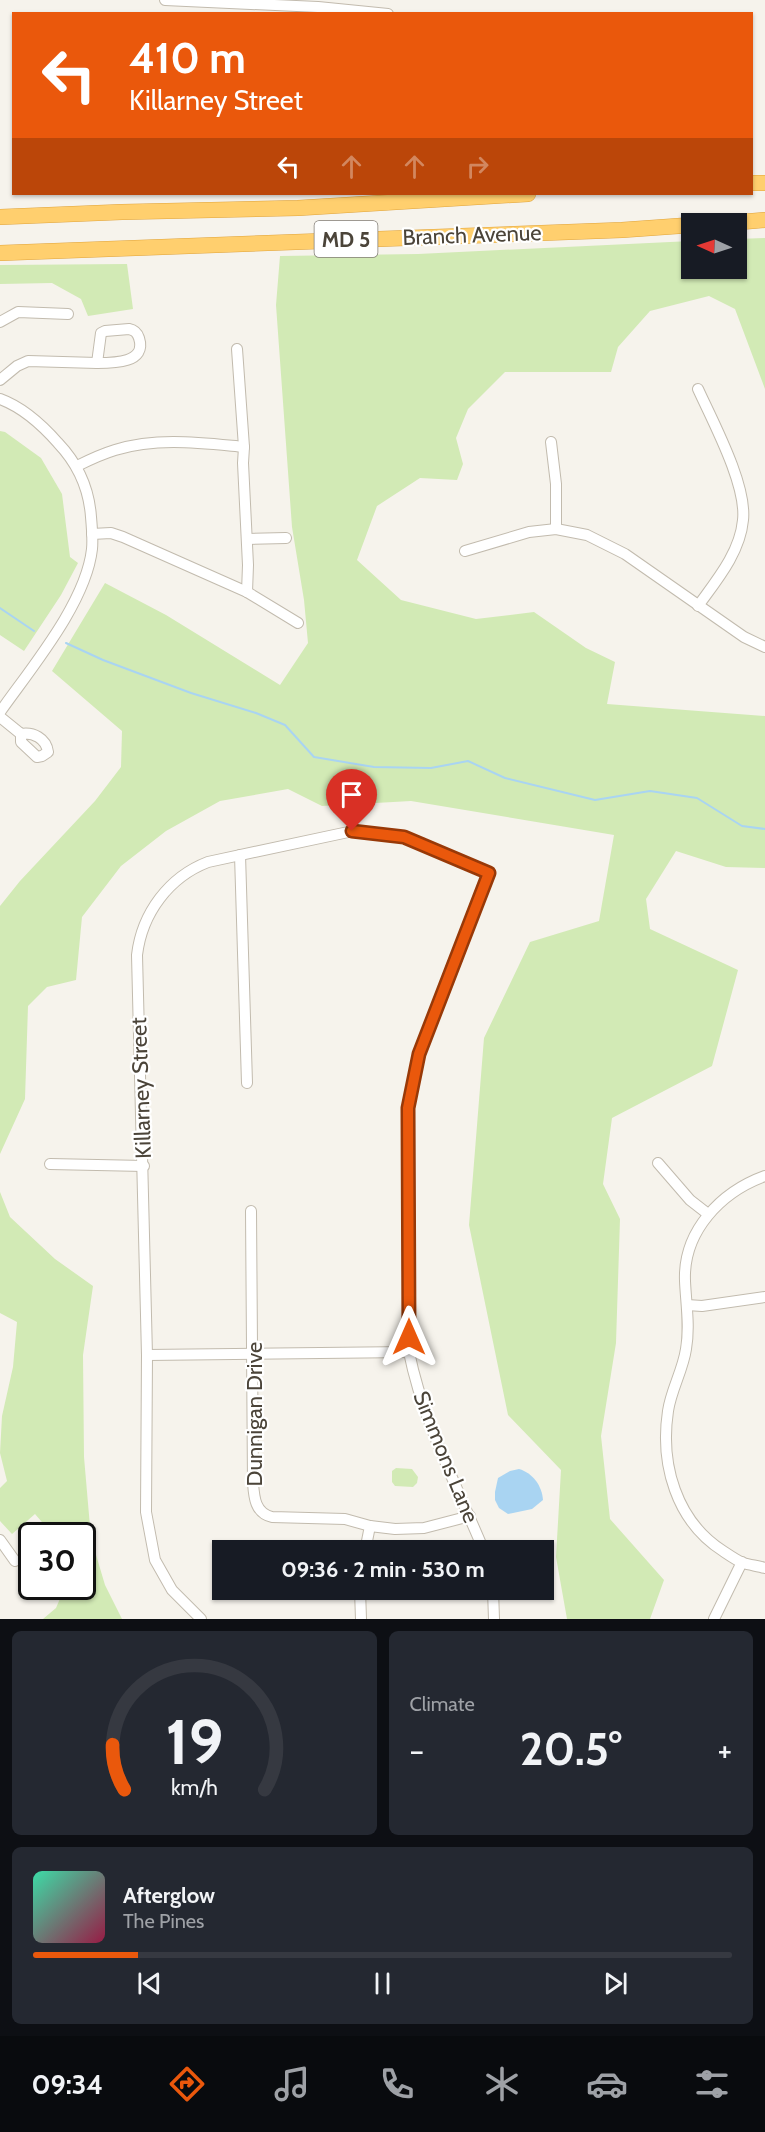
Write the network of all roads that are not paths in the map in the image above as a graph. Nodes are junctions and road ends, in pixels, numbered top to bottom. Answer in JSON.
{"nodes":[{"id":1,"x":165,"y":0,"type":"edge"},
{"id":2,"x":368,"y":12,"type":"edge"},
{"id":3,"x":512,"y":195,"type":"edge"},
{"id":4,"x":0,"y":217,"type":"edge"},
{"id":5,"x":765,"y":220,"type":"edge"},
{"id":6,"x":747,"y":222,"type":"edge"},
{"id":7,"x":681,"y":226,"type":"edge"},
{"id":8,"x":0,"y":253,"type":"edge"},
{"id":9,"x":68,"y":314,"type":"dead end"},
{"id":10,"x":0,"y":322,"type":"edge"},
{"id":11,"x":237,"y":349,"type":"dead end"},
{"id":12,"x":97,"y":363,"type":"junction"},
{"id":13,"x":0,"y":380,"type":"edge"},
{"id":14,"x":698,"y":389,"type":"dead end"},
{"id":15,"x":0,"y":399,"type":"edge"},
{"id":16,"x":551,"y":442,"type":"dead end"},
{"id":17,"x":244,"y":447,"type":"junction"},
{"id":18,"x":77,"y":466,"type":"junction"},
{"id":19,"x":555,"y":529,"type":"junction"},
{"id":20,"x":92,"y":534,"type":"junction"},
{"id":21,"x":286,"y":538,"type":"dead end"},
{"id":22,"x":247,"y":539,"type":"junction"},
{"id":23,"x":465,"y":551,"type":"dead end"},
{"id":24,"x":247,"y":592,"type":"junction"},
{"id":25,"x":698,"y":606,"type":"junction"},
{"id":26,"x":298,"y":623,"type":"dead end"},
{"id":27,"x":765,"y":647,"type":"edge"},
{"id":28,"x":0,"y":715,"type":"edge"},
{"id":29,"x":21,"y":734,"type":"dead end"},
{"id":30,"x":240,"y":855,"type":"junction"},
{"id":31,"x":489,"y":873,"type":"joint"},
{"id":32,"x":247,"y":1083,"type":"dead end"},
{"id":33,"x":658,"y":1163,"type":"dead end"},
{"id":34,"x":50,"y":1164,"type":"dead end"},
{"id":35,"x":144,"y":1166,"type":"junction"},
{"id":36,"x":765,"y":1176,"type":"edge"},
{"id":37,"x":251,"y":1210,"type":"dead end"},
{"id":38,"x":708,"y":1214,"type":"junction"},
{"id":39,"x":765,"y":1297,"type":"edge"},
{"id":40,"x":687,"y":1305,"type":"junction"},
{"id":41,"x":409,"y":1353,"type":"junction"},
{"id":42,"x":253,"y":1354,"type":"junction"},
{"id":43,"x":147,"y":1355,"type":"junction"},
{"id":44,"x":470,"y":1516,"type":"junction"},
{"id":45,"x":370,"y":1526,"type":"junction"},
{"id":46,"x":0,"y":1540,"type":"edge"},
{"id":47,"x":367,"y":1540,"type":"edge"},
{"id":48,"x":480,"y":1540,"type":"edge"},
{"id":49,"x":15,"y":1561,"type":"dead end"},
{"id":50,"x":742,"y":1562,"type":"junction"},
{"id":51,"x":765,"y":1568,"type":"edge"},
{"id":52,"x":360,"y":1600,"type":"edge"},
{"id":53,"x":493,"y":1600,"type":"edge"},
{"id":54,"x":201,"y":1619,"type":"edge"},
{"id":55,"x":361,"y":1619,"type":"edge"},
{"id":56,"x":494,"y":1619,"type":"edge"},
{"id":57,"x":714,"y":1619,"type":"edge"}],
"edges":[{"from":1,"to":2,"type":"street"},
{"from":3,"to":4,"type":"highway","name":"Branch Avenue","number":"MD 5"},
{"from":5,"to":6,"type":"highway"},
{"from":7,"to":8,"type":"highway","name":"Branch Avenue","number":"MD 5"},
{"from":9,"to":10,"type":"street"},
{"from":11,"to":17,"type":"street"},
{"from":12,"to":12,"type":"street"},
{"from":12,"to":13,"type":"street"},
{"from":14,"to":25,"type":"street"},
{"from":15,"to":18,"type":"street"},
{"from":16,"to":19,"type":"street"},
{"from":17,"to":18,"type":"street"},
{"from":17,"to":22,"type":"street"},
{"from":18,"to":20,"type":"street"},
{"from":19,"to":23,"type":"street"},
{"from":19,"to":25,"type":"street"},
{"from":20,"to":24,"type":"street"},
{"from":20,"to":28,"type":"street"},
{"from":21,"to":22,"type":"street"},
{"from":22,"to":24,"type":"street"},
{"from":24,"to":26,"type":"street"},
{"from":25,"to":27,"type":"street"},
{"from":28,"to":29,"type":"street"},
{"from":30,"to":31,"type":"street","name":"Killarney Street"},
{"from":30,"to":32,"type":"street"},
{"from":30,"to":35,"type":"street","name":"Killarney Street"},
{"from":31,"to":41,"type":"street","name":"Simmons Lane"},
{"from":33,"to":38,"type":"street"},
{"from":34,"to":35,"type":"street"},
{"from":35,"to":43,"type":"street","name":"Killarney Street"},
{"from":36,"to":38,"type":"street"},
{"from":37,"to":42,"type":"street","name":"Dunnigan Drive"},
{"from":38,"to":40,"type":"street"},
{"from":39,"to":40,"type":"street"},
{"from":40,"to":50,"type":"street"},
{"from":41,"to":42,"type":"street"},
{"from":41,"to":44,"type":"street","name":"Simmons Lane"},
{"from":42,"to":43,"type":"street"},
{"from":42,"to":45,"type":"street","name":"Dunnigan Drive"},
{"from":43,"to":54,"type":"street","name":"Killarney Street"},
{"from":44,"to":45,"type":"street","name":"Dunnigan Drive"},
{"from":44,"to":48,"type":"street","name":"Simmons Lane"},
{"from":45,"to":47,"type":"street"},
{"from":46,"to":49,"type":"street"},
{"from":50,"to":51,"type":"street"},
{"from":50,"to":57,"type":"street"},
{"from":52,"to":55,"type":"street"},
{"from":53,"to":56,"type":"street"}]}
